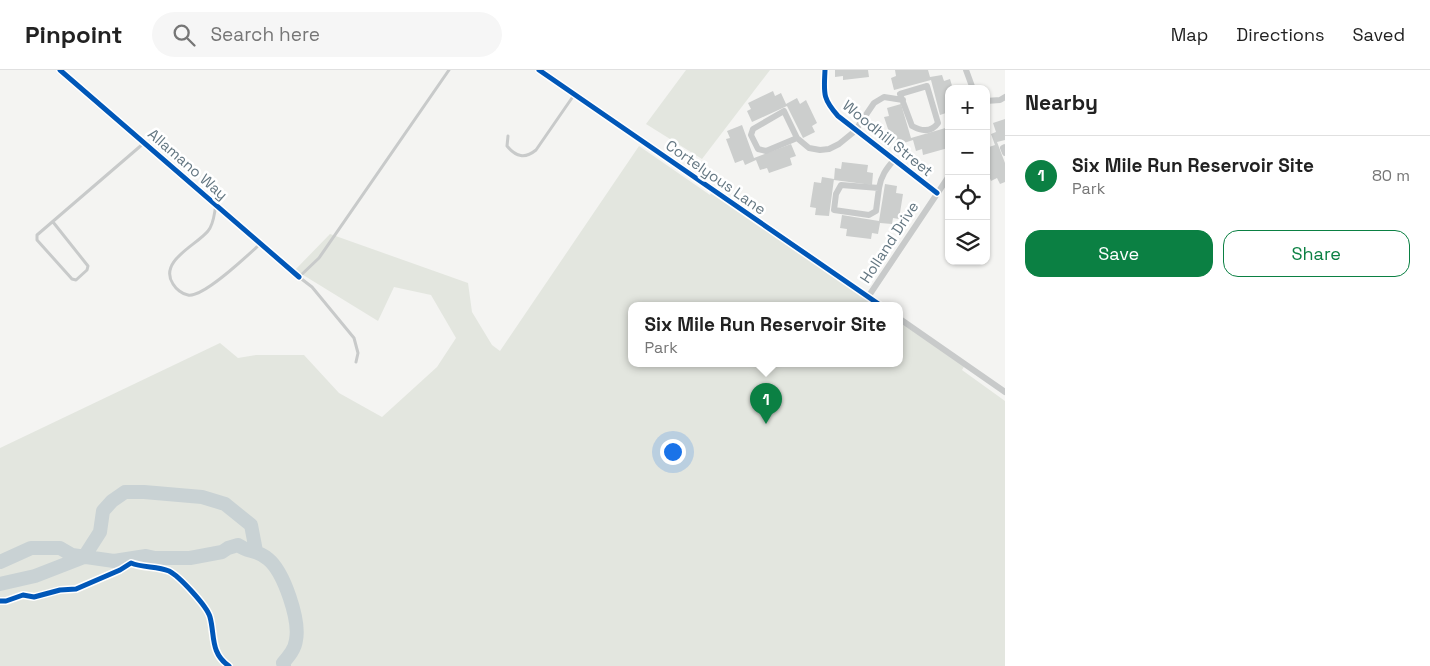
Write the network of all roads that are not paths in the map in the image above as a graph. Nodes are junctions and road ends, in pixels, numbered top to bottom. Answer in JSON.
{"nodes":[{"id":1,"x":60,"y":70,"type":"edge"},
{"id":2,"x":450,"y":70,"type":"edge"},
{"id":3,"x":539,"y":70,"type":"edge"},
{"id":4,"x":825,"y":70,"type":"edge"},
{"id":5,"x":966,"y":70,"type":"edge"},
{"id":6,"x":971,"y":85,"type":"edge"},
{"id":7,"x":574,"y":95,"type":"junction"},
{"id":8,"x":1005,"y":97,"type":"edge"},
{"id":9,"x":903,"y":100,"type":"junction"},
{"id":10,"x":990,"y":101,"type":"edge"},
{"id":11,"x":855,"y":130,"type":"junction"},
{"id":12,"x":508,"y":136,"type":"dead end"},
{"id":13,"x":797,"y":138,"type":"junction"},
{"id":14,"x":144,"y":142,"type":"junction"},
{"id":15,"x":1005,"y":148,"type":"edge"},
{"id":16,"x":1005,"y":153,"type":"edge"},
{"id":17,"x":894,"y":160,"type":"junction"},
{"id":18,"x":945,"y":182,"type":"edge"},
{"id":19,"x":879,"y":188,"type":"junction"},
{"id":20,"x":937,"y":193,"type":"junction"},
{"id":21,"x":216,"y":204,"type":"junction"},
{"id":22,"x":53,"y":222,"type":"junction"},
{"id":23,"x":261,"y":244,"type":"junction"},
{"id":24,"x":299,"y":276,"type":"junction"},
{"id":25,"x":868,"y":297,"type":"junction"},
{"id":26,"x":876,"y":302,"type":"edge"},
{"id":27,"x":903,"y":321,"type":"edge"},
{"id":28,"x":356,"y":362,"type":"dead end"},
{"id":29,"x":1005,"y":392,"type":"edge"}],
"edges":[{"from":1,"to":14,"type":"street","name":"Allamano Way"},
{"from":2,"to":24,"type":"lane"},
{"from":3,"to":7,"type":"street","name":"Cortelyous Lane"},
{"from":4,"to":11,"type":"street","name":"Woodhill Street"},
{"from":5,"to":6,"type":"street"},
{"from":7,"to":12,"type":"lane"},
{"from":7,"to":25,"type":"street","name":"Cortelyous Lane"},
{"from":8,"to":10,"type":"street"},
{"from":9,"to":9,"type":"street","name":"Woodhill Street"},
{"from":9,"to":11,"type":"street","name":"Woodhill Street"},
{"from":11,"to":13,"type":"street","name":"Woodhill Street"},
{"from":11,"to":17,"type":"street","name":"Woodhill Street"},
{"from":13,"to":13,"type":"street"},
{"from":14,"to":21,"type":"street","name":"Allamano Way"},
{"from":14,"to":22,"type":"lane"},
{"from":15,"to":16,"type":"street"},
{"from":17,"to":19,"type":"street"},
{"from":17,"to":20,"type":"street","name":"Woodhill Street"},
{"from":18,"to":20,"type":"street","name":"Holland Drive"},
{"from":19,"to":19,"type":"street"},
{"from":20,"to":25,"type":"street","name":"Holland Drive"},
{"from":21,"to":23,"type":"street","name":"Allamano Way"},
{"from":21,"to":23,"type":"lane"},
{"from":22,"to":22,"type":"lane"},
{"from":23,"to":24,"type":"street","name":"Allamano Way"},
{"from":24,"to":28,"type":"lane"},
{"from":25,"to":26,"type":"street","name":"Cortelyous Lane"},
{"from":27,"to":29,"type":"street"}]}
